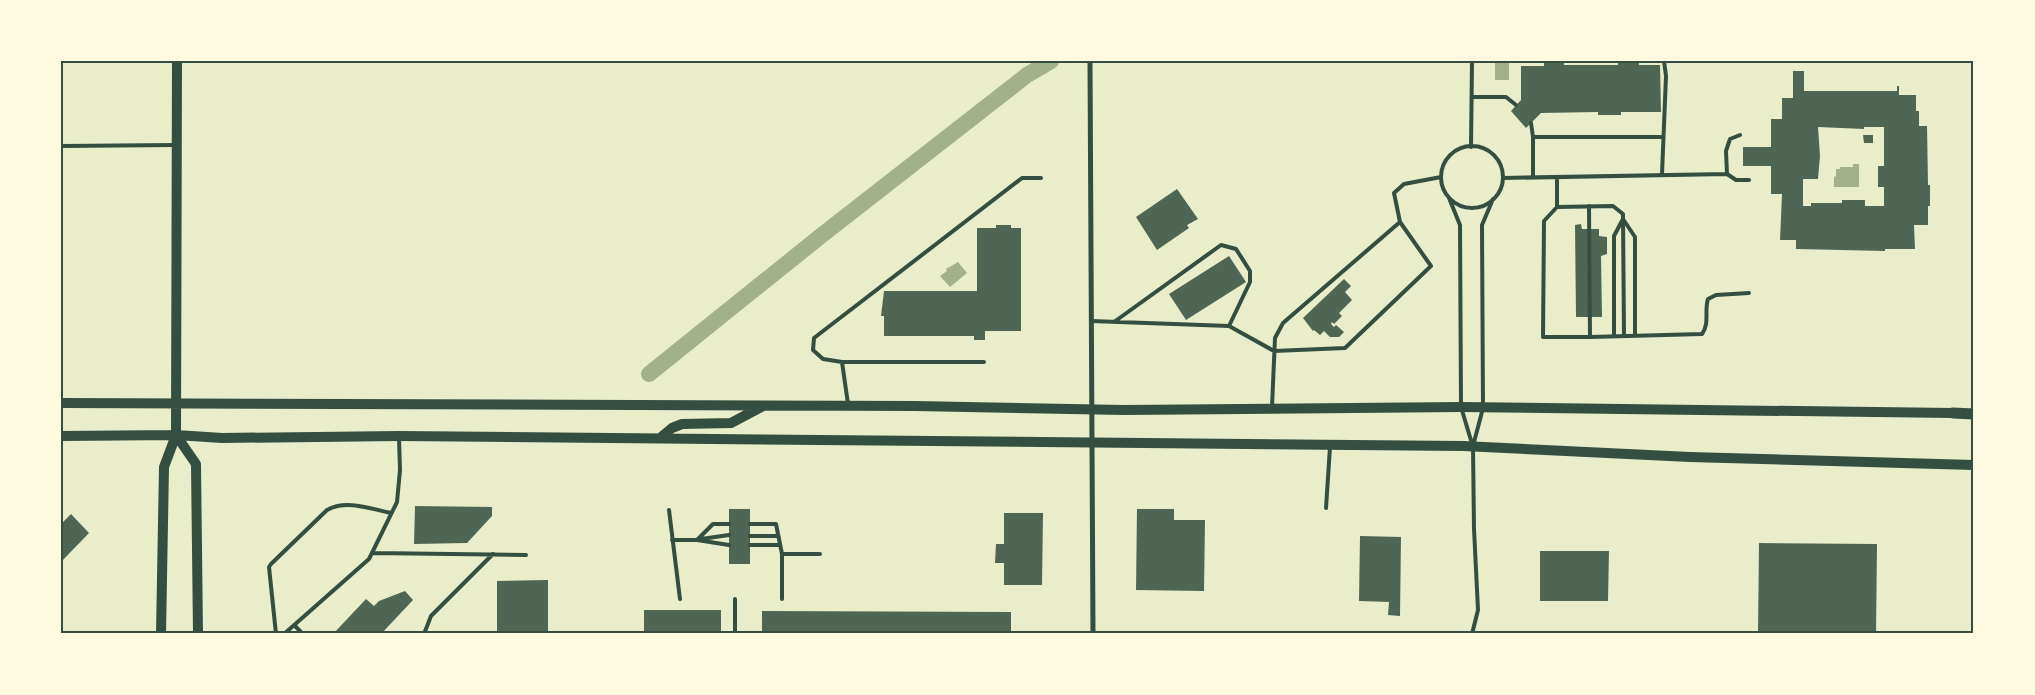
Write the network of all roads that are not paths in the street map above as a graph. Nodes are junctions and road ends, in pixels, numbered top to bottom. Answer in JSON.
{"nodes":[{"id":1,"x":177,"y":61,"type":"edge"},
{"id":2,"x":1090,"y":61,"type":"edge"},
{"id":3,"x":1472,"y":61,"type":"edge"},
{"id":4,"x":1664,"y":61,"type":"edge"},
{"id":5,"x":1472,"y":97,"type":"junction"},
{"id":6,"x":1516,"y":105,"type":"dead end"},
{"id":7,"x":1531,"y":123,"type":"dead end"},
{"id":8,"x":1740,"y":135,"type":"dead end"},
{"id":9,"x":1533,"y":137,"type":"junction"},
{"id":10,"x":1663,"y":137,"type":"junction"},
{"id":11,"x":176,"y":145,"type":"junction"},
{"id":12,"x":61,"y":146,"type":"edge"},
{"id":13,"x":1471,"y":146,"type":"junction"},
{"id":14,"x":1662,"y":174,"type":"junction"},
{"id":15,"x":1727,"y":174,"type":"junction"},
{"id":16,"x":1441,"y":177,"type":"junction"},
{"id":17,"x":1533,"y":177,"type":"junction"},
{"id":18,"x":1557,"y":177,"type":"junction"},
{"id":19,"x":1041,"y":178,"type":"dead end"},
{"id":20,"x":1503,"y":178,"type":"junction"},
{"id":21,"x":1749,"y":180,"type":"dead end"},
{"id":22,"x":1449,"y":198,"type":"junction"},
{"id":23,"x":1493,"y":199,"type":"junction"},
{"id":24,"x":1589,"y":206,"type":"junction"},
{"id":25,"x":1557,"y":207,"type":"junction"},
{"id":26,"x":1623,"y":218,"type":"junction"},
{"id":27,"x":1400,"y":222,"type":"junction"},
{"id":28,"x":1748,"y":293,"type":"dead end"},
{"id":29,"x":1091,"y":321,"type":"junction"},
{"id":30,"x":1114,"y":322,"type":"junction"},
{"id":31,"x":1230,"y":326,"type":"junction"},
{"id":32,"x":1614,"y":336,"type":"junction"},
{"id":33,"x":1624,"y":336,"type":"junction"},
{"id":34,"x":1634,"y":336,"type":"junction"},
{"id":35,"x":1590,"y":337,"type":"junction"},
{"id":36,"x":1274,"y":351,"type":"junction"},
{"id":37,"x":842,"y":362,"type":"junction"},
{"id":38,"x":984,"y":362,"type":"dead end"},
{"id":39,"x":61,"y":403,"type":"edge"},
{"id":40,"x":175,"y":403,"type":"junction"},
{"id":41,"x":764,"y":406,"type":"junction"},
{"id":42,"x":849,"y":406,"type":"junction"},
{"id":43,"x":1272,"y":407,"type":"junction"},
{"id":44,"x":1461,"y":407,"type":"junction"},
{"id":45,"x":1483,"y":408,"type":"junction"},
{"id":46,"x":1091,"y":409,"type":"junction"},
{"id":47,"x":1953,"y":413,"type":"joint"},
{"id":48,"x":1974,"y":414,"type":"edge"},
{"id":49,"x":176,"y":435,"type":"junction"},
{"id":50,"x":61,"y":436,"type":"edge"},
{"id":51,"x":399,"y":436,"type":"junction"},
{"id":52,"x":660,"y":438,"type":"junction"},
{"id":53,"x":1092,"y":441,"type":"junction"},
{"id":54,"x":1330,"y":444,"type":"junction"},
{"id":55,"x":1473,"y":447,"type":"junction"},
{"id":56,"x":1974,"y":465,"type":"edge"},
{"id":57,"x":1326,"y":508,"type":"dead end"},
{"id":58,"x":669,"y":510,"type":"dead end"},
{"id":59,"x":391,"y":513,"type":"junction"},
{"id":60,"x":729,"y":524,"type":"dead end"},
{"id":61,"x":750,"y":524,"type":"dead end"},
{"id":62,"x":729,"y":535,"type":"dead end"},
{"id":63,"x":750,"y":536,"type":"dead end"},
{"id":64,"x":778,"y":536,"type":"junction"},
{"id":65,"x":672,"y":540,"type":"junction"},
{"id":66,"x":696,"y":540,"type":"junction"},
{"id":67,"x":729,"y":546,"type":"dead end"},
{"id":68,"x":750,"y":546,"type":"dead end"},
{"id":69,"x":780,"y":546,"type":"junction"},
{"id":70,"x":372,"y":553,"type":"junction"},
{"id":71,"x":493,"y":554,"type":"junction"},
{"id":72,"x":526,"y":554,"type":"dead end"},
{"id":73,"x":782,"y":554,"type":"junction"},
{"id":74,"x":820,"y":554,"type":"dead end"},
{"id":75,"x":680,"y":599,"type":"dead end"},
{"id":76,"x":735,"y":599,"type":"dead end"},
{"id":77,"x":782,"y":599,"type":"dead end"},
{"id":78,"x":294,"y":625,"type":"junction"},
{"id":79,"x":161,"y":634,"type":"edge"},
{"id":80,"x":198,"y":634,"type":"edge"},
{"id":81,"x":276,"y":634,"type":"edge"},
{"id":82,"x":284,"y":634,"type":"edge"},
{"id":83,"x":303,"y":634,"type":"edge"},
{"id":84,"x":424,"y":634,"type":"edge"},
{"id":85,"x":735,"y":634,"type":"edge"},
{"id":86,"x":1093,"y":634,"type":"edge"},
{"id":87,"x":1472,"y":634,"type":"edge"}],
"edges":[{"from":1,"to":11,"type":"main road"},
{"from":2,"to":29,"type":"street"},
{"from":3,"to":5,"type":"lane"},
{"from":4,"to":10,"type":"lane"},
{"from":5,"to":6,"type":"lane"},
{"from":5,"to":13,"type":"lane"},
{"from":7,"to":9,"type":"lane"},
{"from":8,"to":15,"type":"lane"},
{"from":9,"to":10,"type":"lane"},
{"from":9,"to":17,"type":"lane"},
{"from":10,"to":14,"type":"lane"},
{"from":11,"to":12,"type":"lane"},
{"from":11,"to":40,"type":"main road"},
{"from":13,"to":16,"type":"lane"},
{"from":13,"to":20,"type":"lane"},
{"from":14,"to":15,"type":"lane"},
{"from":14,"to":18,"type":"lane"},
{"from":15,"to":21,"type":"lane"},
{"from":16,"to":22,"type":"lane"},
{"from":16,"to":27,"type":"lane"},
{"from":17,"to":18,"type":"lane"},
{"from":17,"to":20,"type":"lane"},
{"from":18,"to":25,"type":"lane"},
{"from":19,"to":37,"type":"lane"},
{"from":20,"to":23,"type":"lane"},
{"from":22,"to":23,"type":"lane"},
{"from":22,"to":44,"type":"lane"},
{"from":23,"to":45,"type":"lane"},
{"from":24,"to":25,"type":"lane"},
{"from":24,"to":26,"type":"lane"},
{"from":24,"to":35,"type":"lane"},
{"from":25,"to":35,"type":"lane"},
{"from":26,"to":32,"type":"lane"},
{"from":26,"to":33,"type":"lane"},
{"from":26,"to":34,"type":"lane"},
{"from":27,"to":36,"type":"lane"},
{"from":27,"to":36,"type":"lane"},
{"from":28,"to":34,"type":"lane"},
{"from":29,"to":30,"type":"lane"},
{"from":29,"to":46,"type":"street"},
{"from":30,"to":31,"type":"lane"},
{"from":30,"to":31,"type":"lane"},
{"from":31,"to":36,"type":"lane"},
{"from":32,"to":33,"type":"lane"},
{"from":32,"to":35,"type":"lane"},
{"from":33,"to":34,"type":"lane"},
{"from":36,"to":43,"type":"lane"},
{"from":37,"to":38,"type":"lane"},
{"from":37,"to":42,"type":"lane"},
{"from":39,"to":40,"type":"main road"},
{"from":40,"to":41,"type":"main road"},
{"from":40,"to":49,"type":"main road"},
{"from":41,"to":42,"type":"main road"},
{"from":41,"to":52,"type":"main road"},
{"from":42,"to":46,"type":"main road"},
{"from":43,"to":44,"type":"main road"},
{"from":43,"to":46,"type":"main road"},
{"from":44,"to":45,"type":"main road"},
{"from":44,"to":55,"type":"lane"},
{"from":45,"to":47,"type":"main road"},
{"from":45,"to":55,"type":"lane"},
{"from":46,"to":53,"type":"street"},
{"from":47,"to":48,"type":"main road"},
{"from":49,"to":50,"type":"main road"},
{"from":49,"to":51,"type":"main road"},
{"from":49,"to":79,"type":"main road"},
{"from":49,"to":80,"type":"main road"},
{"from":51,"to":52,"type":"main road"},
{"from":51,"to":59,"type":"lane"},
{"from":52,"to":53,"type":"main road"},
{"from":53,"to":54,"type":"main road"},
{"from":53,"to":86,"type":"street"},
{"from":54,"to":55,"type":"main road"},
{"from":54,"to":57,"type":"lane"},
{"from":55,"to":56,"type":"main road"},
{"from":55,"to":87,"type":"lane"},
{"from":58,"to":65,"type":"lane"},
{"from":59,"to":70,"type":"lane"},
{"from":59,"to":81,"type":"lane"},
{"from":60,"to":66,"type":"lane"},
{"from":61,"to":64,"type":"lane"},
{"from":62,"to":66,"type":"lane"},
{"from":63,"to":64,"type":"lane"},
{"from":64,"to":69,"type":"lane"},
{"from":65,"to":66,"type":"lane"},
{"from":65,"to":75,"type":"lane"},
{"from":66,"to":67,"type":"lane"},
{"from":68,"to":69,"type":"lane"},
{"from":69,"to":73,"type":"lane"},
{"from":70,"to":71,"type":"lane"},
{"from":70,"to":78,"type":"lane"},
{"from":71,"to":72,"type":"lane"},
{"from":71,"to":84,"type":"lane"},
{"from":73,"to":74,"type":"lane"},
{"from":73,"to":77,"type":"lane"},
{"from":76,"to":85,"type":"lane"},
{"from":78,"to":82,"type":"lane"},
{"from":78,"to":83,"type":"lane"}]}
